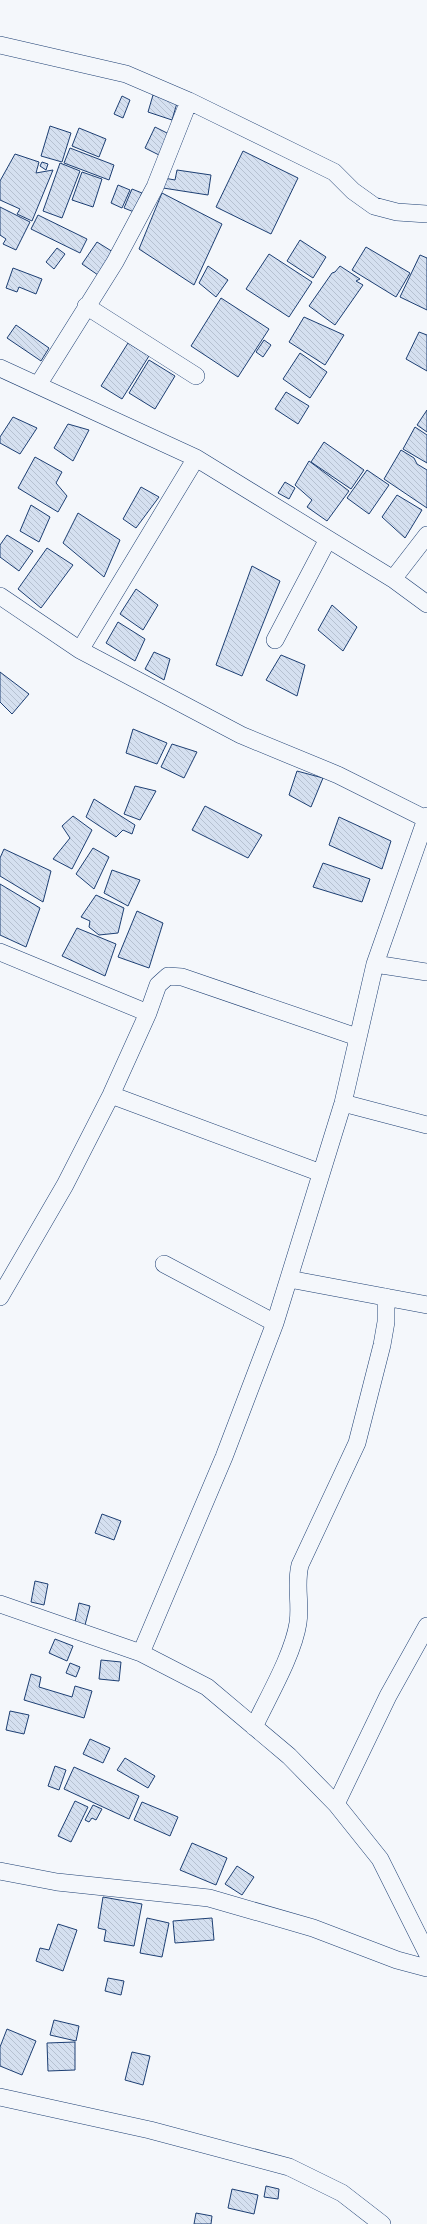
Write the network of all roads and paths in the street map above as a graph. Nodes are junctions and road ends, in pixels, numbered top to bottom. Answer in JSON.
{"nodes":[{"id":1,"x":0,"y":45,"type":"edge"},
{"id":2,"x":189,"y":101,"type":"junction"},
{"id":3,"x":427,"y":214,"type":"edge"},
{"id":4,"x":86,"y":306,"type":"junction"},
{"id":5,"x":0,"y":368,"type":"edge"},
{"id":6,"x":196,"y":376,"type":"dead end"},
{"id":7,"x":38,"y":385,"type":"junction"},
{"id":8,"x":196,"y":458,"type":"junction"},
{"id":9,"x":427,"y":534,"type":"edge"},
{"id":10,"x":328,"y":539,"type":"junction"},
{"id":11,"x":393,"y":579,"type":"junction"},
{"id":12,"x":0,"y":596,"type":"edge"},
{"id":13,"x":427,"y":604,"type":"edge"},
{"id":14,"x":275,"y":640,"type":"dead end"},
{"id":15,"x":80,"y":650,"type":"junction"},
{"id":16,"x":426,"y":817,"type":"edge"},
{"id":17,"x":0,"y":952,"type":"edge"},
{"id":18,"x":375,"y":964,"type":"junction"},
{"id":19,"x":427,"y":972,"type":"edge"},
{"id":20,"x":148,"y":1013,"type":"junction"},
{"id":21,"x":357,"y":1037,"type":"junction"},
{"id":22,"x":111,"y":1095,"type":"junction"},
{"id":23,"x":343,"y":1103,"type":"junction"},
{"id":24,"x":427,"y":1125,"type":"edge"},
{"id":25,"x":321,"y":1173,"type":"junction"},
{"id":26,"x":164,"y":1264,"type":"dead end"},
{"id":27,"x":289,"y":1279,"type":"junction"},
{"id":28,"x":0,"y":1297,"type":"edge"},
{"id":29,"x":386,"y":1297,"type":"junction"},
{"id":30,"x":427,"y":1305,"type":"edge"},
{"id":31,"x":275,"y":1323,"type":"junction"},
{"id":32,"x":0,"y":1604,"type":"edge"},
{"id":33,"x":427,"y":1626,"type":"edge"},
{"id":34,"x":142,"y":1653,"type":"junction"},
{"id":35,"x":254,"y":1727,"type":"junction"},
{"id":36,"x":336,"y":1804,"type":"junction"},
{"id":37,"x":0,"y":1871,"type":"edge"},
{"id":38,"x":427,"y":1953,"type":"edge"},
{"id":39,"x":427,"y":1968,"type":"edge"},
{"id":40,"x":0,"y":2097,"type":"edge"},
{"id":41,"x":380,"y":2224,"type":"edge"}],
"edges":[{"from":1,"to":2,"type":"street"},
{"from":2,"to":3,"type":"street"},
{"from":2,"to":4,"type":"street"},
{"from":4,"to":6,"type":"street"},
{"from":4,"to":7,"type":"street"},
{"from":5,"to":7,"type":"street"},
{"from":7,"to":8,"type":"street"},
{"from":8,"to":10,"type":"street"},
{"from":8,"to":15,"type":"street"},
{"from":9,"to":11,"type":"street"},
{"from":10,"to":11,"type":"street"},
{"from":10,"to":14,"type":"street"},
{"from":11,"to":13,"type":"street"},
{"from":12,"to":15,"type":"street"},
{"from":15,"to":16,"type":"street"},
{"from":16,"to":18,"type":"street"},
{"from":17,"to":20,"type":"street"},
{"from":18,"to":19,"type":"street"},
{"from":18,"to":21,"type":"street"},
{"from":20,"to":21,"type":"street"},
{"from":20,"to":22,"type":"street"},
{"from":21,"to":23,"type":"street"},
{"from":22,"to":25,"type":"street"},
{"from":22,"to":28,"type":"street"},
{"from":23,"to":24,"type":"street"},
{"from":23,"to":25,"type":"street"},
{"from":25,"to":27,"type":"street"},
{"from":26,"to":31,"type":"street"},
{"from":27,"to":29,"type":"street"},
{"from":27,"to":31,"type":"street"},
{"from":29,"to":30,"type":"street"},
{"from":29,"to":35,"type":"street"},
{"from":31,"to":34,"type":"street"},
{"from":32,"to":34,"type":"street"},
{"from":33,"to":36,"type":"street"},
{"from":34,"to":35,"type":"street"},
{"from":35,"to":36,"type":"street"},
{"from":36,"to":38,"type":"street"},
{"from":37,"to":39,"type":"street"},
{"from":40,"to":41,"type":"street"}]}
